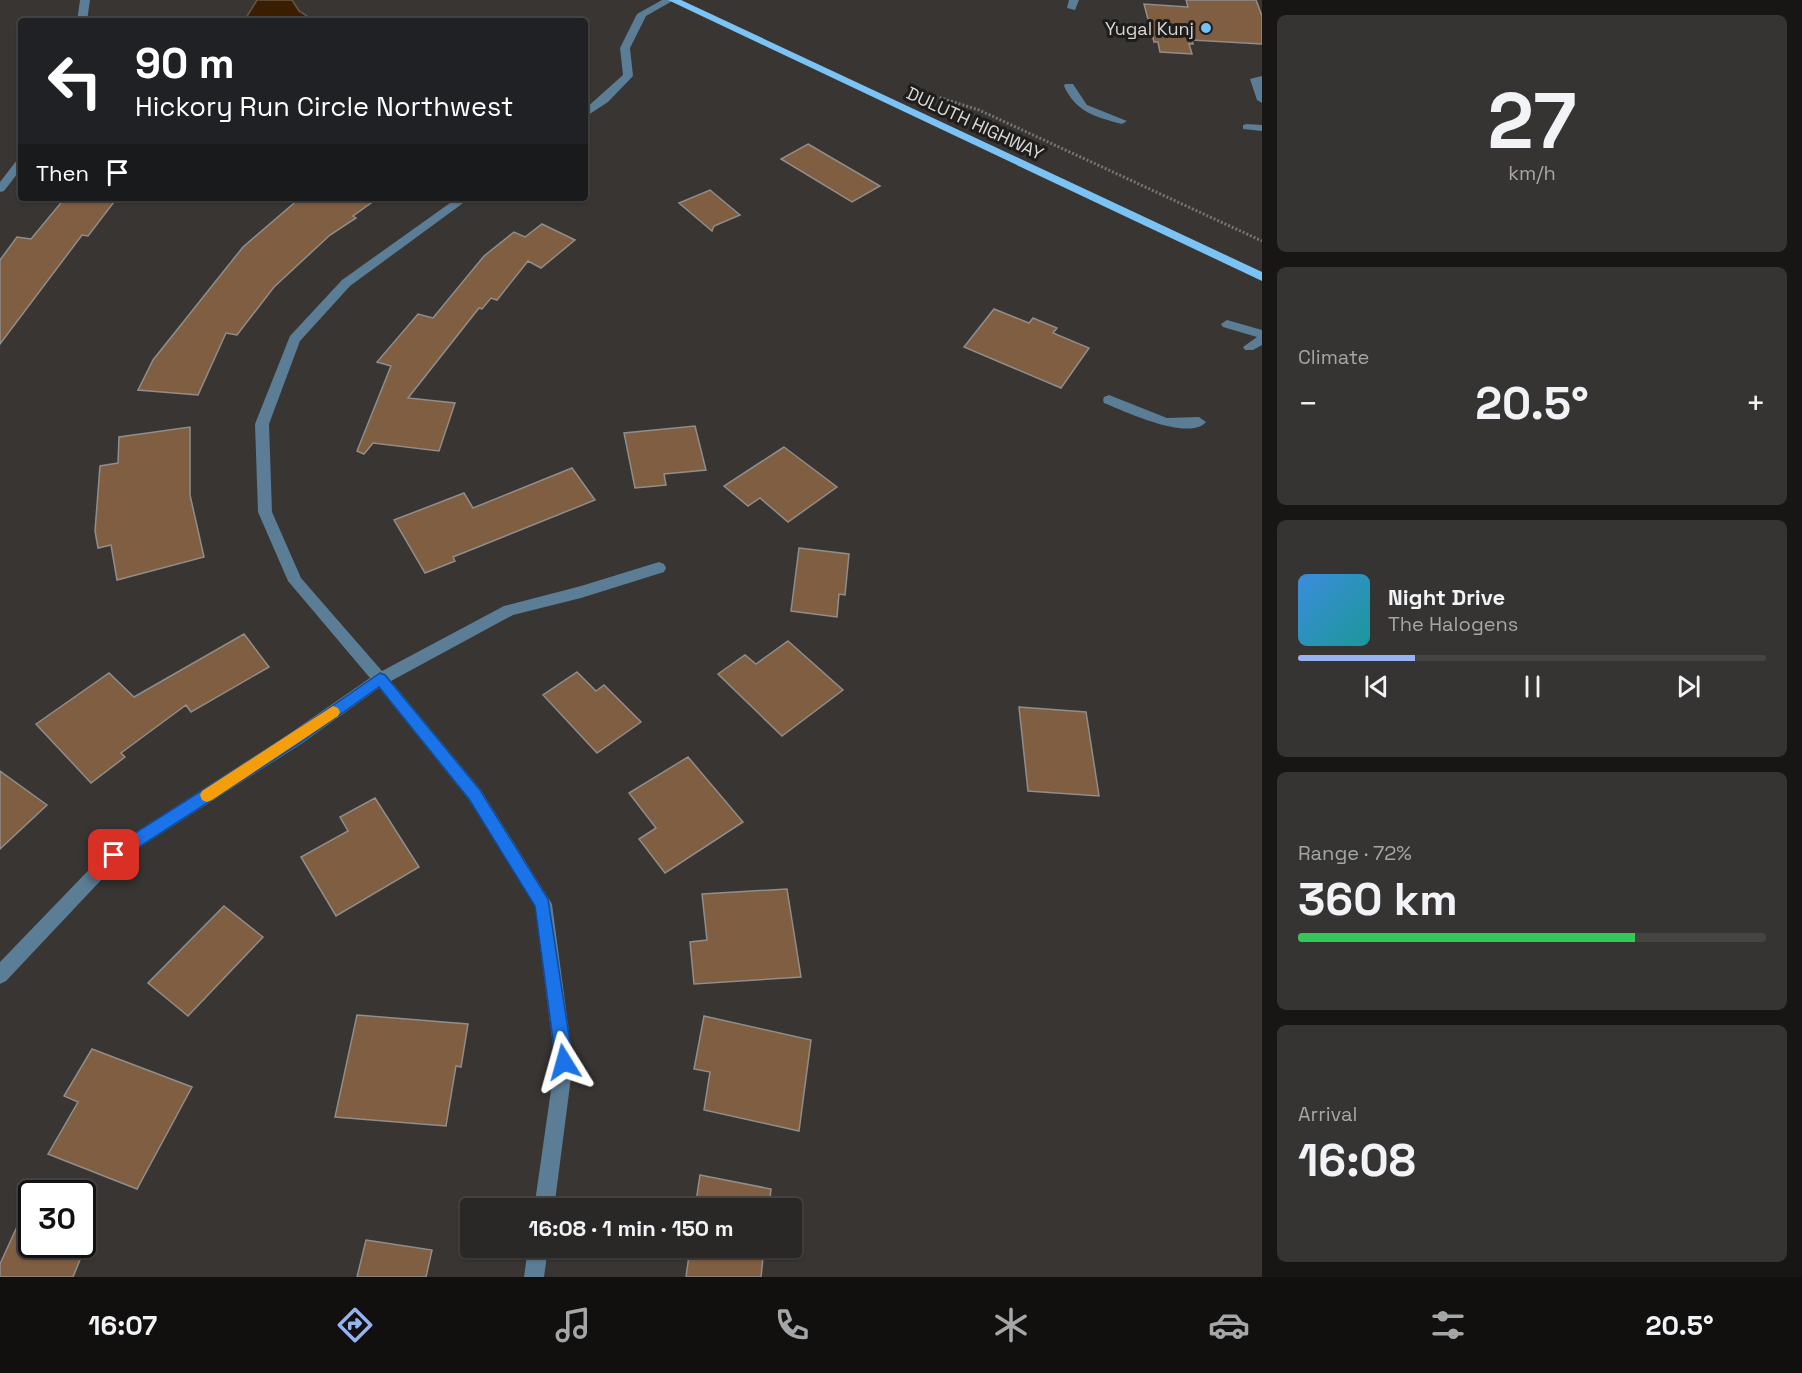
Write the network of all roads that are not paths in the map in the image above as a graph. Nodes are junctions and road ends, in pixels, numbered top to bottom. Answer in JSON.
{"nodes":[{"id":1,"x":85,"y":0,"type":"edge"},
{"id":2,"x":671,"y":0,"type":"edge"},
{"id":3,"x":82,"y":18,"type":"edge"},
{"id":4,"x":1262,"y":79,"type":"edge"},
{"id":5,"x":1069,"y":86,"type":"dead end"},
{"id":6,"x":1262,"y":100,"type":"edge"},
{"id":7,"x":588,"y":112,"type":"edge"},
{"id":8,"x":1122,"y":121,"type":"dead end"},
{"id":9,"x":1247,"y":127,"type":"dead end"},
{"id":10,"x":1262,"y":128,"type":"edge"},
{"id":11,"x":18,"y":166,"type":"edge"},
{"id":12,"x":0,"y":189,"type":"edge"},
{"id":13,"x":460,"y":201,"type":"edge"},
{"id":14,"x":1262,"y":277,"type":"edge"},
{"id":15,"x":1227,"y":324,"type":"dead end"},
{"id":16,"x":1262,"y":334,"type":"edge"},
{"id":17,"x":1262,"y":339,"type":"edge"},
{"id":18,"x":1249,"y":347,"type":"dead end"},
{"id":19,"x":1109,"y":400,"type":"dead end"},
{"id":20,"x":1199,"y":422,"type":"dead end"},
{"id":21,"x":659,"y":568,"type":"dead end"},
{"id":22,"x":380,"y":679,"type":"junction"},
{"id":23,"x":0,"y":975,"type":"edge"},
{"id":24,"x":545,"y":1198,"type":"edge"},
{"id":25,"x":537,"y":1258,"type":"edge"},
{"id":26,"x":534,"y":1277,"type":"edge"}],
"edges":[{"from":1,"to":3,"type":"street"},
{"from":2,"to":7,"type":"street"},
{"from":2,"to":14,"type":"main road","name":"DULUTH HIGHWAY"},
{"from":4,"to":6,"type":"street"},
{"from":5,"to":8,"type":"street"},
{"from":9,"to":10,"type":"street"},
{"from":11,"to":12,"type":"street"},
{"from":13,"to":22,"type":"street"},
{"from":15,"to":16,"type":"street"},
{"from":17,"to":18,"type":"street"},
{"from":19,"to":20,"type":"street"},
{"from":21,"to":22,"type":"street"},
{"from":22,"to":23,"type":"street"},
{"from":22,"to":24,"type":"street"},
{"from":25,"to":26,"type":"street"}]}
